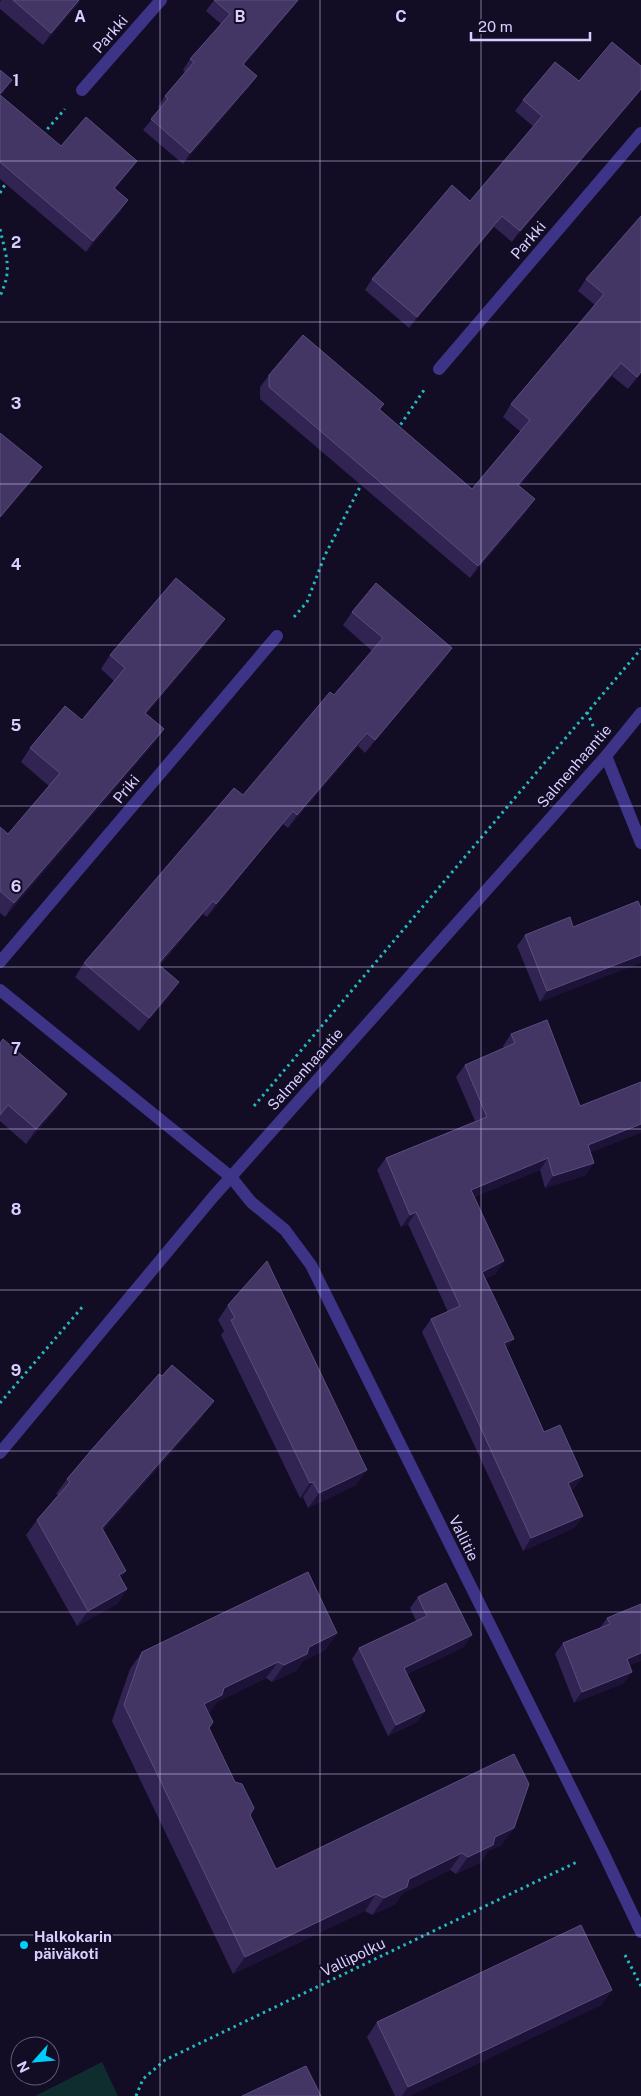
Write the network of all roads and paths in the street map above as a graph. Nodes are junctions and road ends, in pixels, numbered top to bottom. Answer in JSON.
{"nodes":[{"id":1,"x":162,"y":0,"type":"edge"},
{"id":2,"x":82,"y":90,"type":"joint"},
{"id":3,"x":641,"y":133,"type":"edge"},
{"id":4,"x":42,"y":135,"type":"edge"},
{"id":5,"x":12,"y":174,"type":"edge"},
{"id":6,"x":0,"y":193,"type":"edge"},
{"id":7,"x":0,"y":229,"type":"edge"},
{"id":8,"x":0,"y":296,"type":"edge"},
{"id":9,"x":439,"y":369,"type":"joint"},
{"id":10,"x":394,"y":435,"type":"edge"},
{"id":11,"x":366,"y":476,"type":"edge"},
{"id":12,"x":277,"y":636,"type":"joint"},
{"id":13,"x":641,"y":649,"type":"edge"},
{"id":14,"x":641,"y":713,"type":"edge"},
{"id":15,"x":606,"y":756,"type":"junction"},
{"id":16,"x":641,"y":843,"type":"edge"},
{"id":17,"x":0,"y":962,"type":"edge"},
{"id":18,"x":0,"y":990,"type":"edge"},
{"id":19,"x":253,"y":1107,"type":"dead end"},
{"id":20,"x":231,"y":1178,"type":"junction"},
{"id":21,"x":84,"y":1304,"type":"dead end"},
{"id":22,"x":0,"y":1403,"type":"edge"},
{"id":23,"x":0,"y":1453,"type":"edge"},
{"id":24,"x":577,"y":1862,"type":"dead end"},
{"id":25,"x":641,"y":1932,"type":"edge"},
{"id":26,"x":136,"y":2096,"type":"edge"}],
"edges":[{"from":1,"to":2,"type":"street","name":"Parkki"},
{"from":2,"to":4,"type":"path"},
{"from":3,"to":9,"type":"street","name":"Parkki"},
{"from":5,"to":6,"type":"path"},
{"from":7,"to":8,"type":"path"},
{"from":9,"to":10,"type":"path"},
{"from":11,"to":12,"type":"path"},
{"from":12,"to":17,"type":"street","name":"Priki"},
{"from":13,"to":19,"type":"path"},
{"from":14,"to":15,"type":"street","name":"Salmenhaantie"},
{"from":15,"to":16,"type":"street"},
{"from":15,"to":20,"type":"street","name":"Salmenhaantie"},
{"from":18,"to":20,"type":"street"},
{"from":20,"to":23,"type":"street","name":"Salmenhaantie"},
{"from":20,"to":25,"type":"street","name":"Vallitie"},
{"from":21,"to":22,"type":"path"},
{"from":24,"to":26,"type":"path","name":"Vallipolku"}]}
